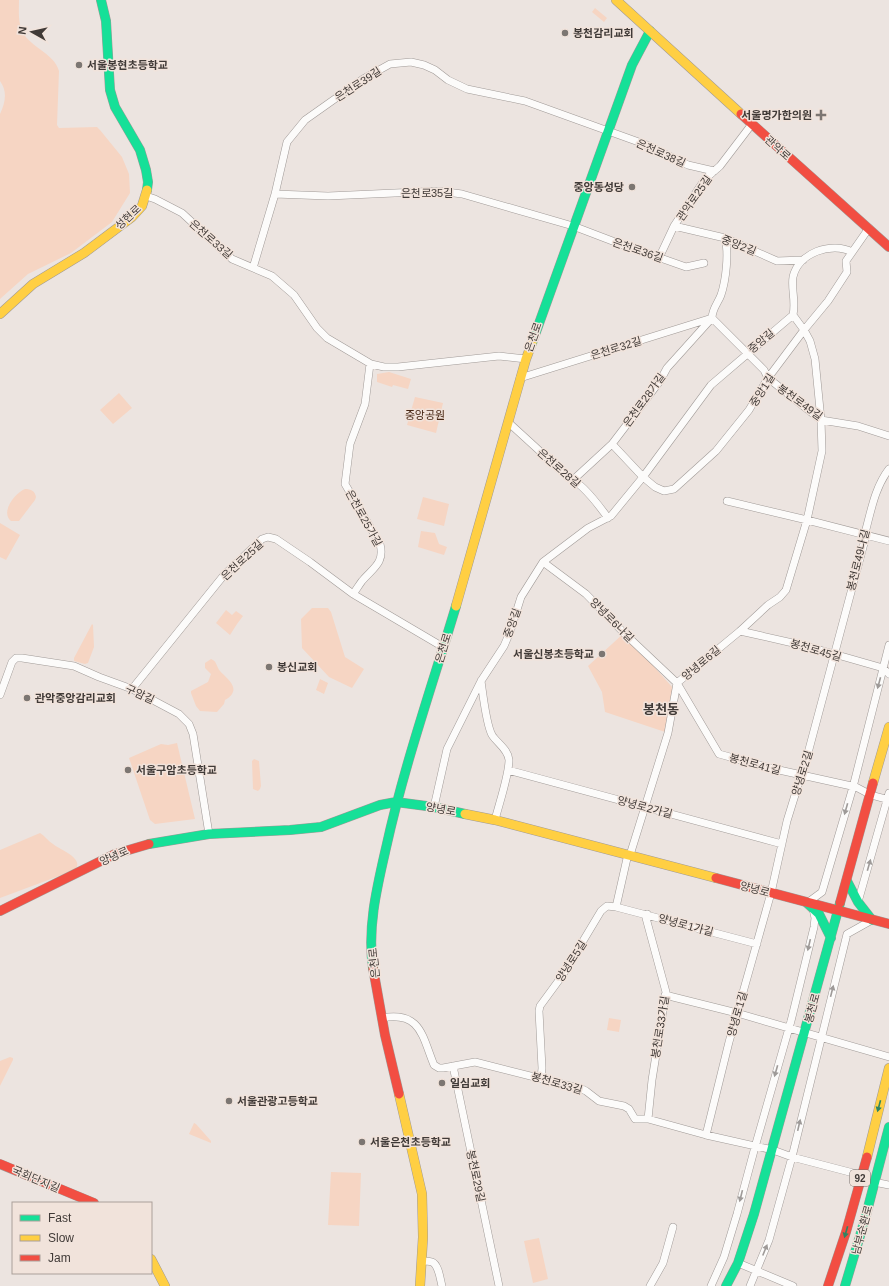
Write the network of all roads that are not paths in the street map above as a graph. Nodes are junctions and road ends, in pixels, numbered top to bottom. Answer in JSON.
{"nodes":[{"id":1,"x":101,"y":0,"type":"edge"},
{"id":2,"x":616,"y":0,"type":"edge"},
{"id":3,"x":650,"y":31,"type":"junction"},
{"id":4,"x":752,"y":124,"type":"junction"},
{"id":5,"x":609,"y":131,"type":"junction"},
{"id":6,"x":714,"y":171,"type":"junction"},
{"id":7,"x":275,"y":194,"type":"junction"},
{"id":8,"x":151,"y":197,"type":"junction"},
{"id":9,"x":573,"y":226,"type":"junction"},
{"id":10,"x":674,"y":226,"type":"junction"},
{"id":11,"x":869,"y":228,"type":"junction"},
{"id":12,"x":725,"y":238,"type":"junction"},
{"id":13,"x":889,"y":247,"type":"edge"},
{"id":14,"x":852,"y":252,"type":"junction"},
{"id":15,"x":659,"y":258,"type":"junction"},
{"id":16,"x":803,"y":260,"type":"junction"},
{"id":17,"x":704,"y":264,"type":"dead end"},
{"id":18,"x":253,"y":268,"type":"junction"},
{"id":19,"x":0,"y":314,"type":"edge"},
{"id":20,"x":793,"y":315,"type":"junction"},
{"id":21,"x":712,"y":318,"type":"junction"},
{"id":22,"x":804,"y":330,"type":"junction"},
{"id":23,"x":747,"y":352,"type":"junction"},
{"id":24,"x":526,"y":359,"type":"junction"},
{"id":25,"x":370,"y":364,"type":"junction"},
{"id":26,"x":520,"y":378,"type":"junction"},
{"id":27,"x":768,"y":378,"type":"junction"},
{"id":28,"x":821,"y":420,"type":"junction"},
{"id":29,"x":508,"y":422,"type":"junction"},
{"id":30,"x":889,"y":436,"type":"edge"},
{"id":31,"x":612,"y":444,"type":"junction"},
{"id":32,"x":889,"y":469,"type":"edge"},
{"id":33,"x":643,"y":477,"type":"junction"},
{"id":34,"x":574,"y":479,"type":"junction"},
{"id":35,"x":727,"y":501,"type":"dead end"},
{"id":36,"x":608,"y":518,"type":"junction"},
{"id":37,"x":807,"y":520,"type":"junction"},
{"id":38,"x":866,"y":536,"type":"junction"},
{"id":39,"x":889,"y":541,"type":"edge"},
{"id":40,"x":543,"y":562,"type":"junction"},
{"id":41,"x":353,"y":594,"type":"junction"},
{"id":42,"x":740,"y":631,"type":"junction"},
{"id":43,"x":889,"y":645,"type":"edge"},
{"id":44,"x":443,"y":647,"type":"junction"},
{"id":45,"x":834,"y":654,"type":"junction"},
{"id":46,"x":882,"y":668,"type":"junction"},
{"id":47,"x":889,"y":674,"type":"edge"},
{"id":48,"x":481,"y":681,"type":"junction"},
{"id":49,"x":677,"y":683,"type":"junction"},
{"id":50,"x":132,"y":689,"type":"junction"},
{"id":51,"x":0,"y":695,"type":"edge"},
{"id":52,"x":889,"y":727,"type":"edge"},
{"id":53,"x":508,"y":770,"type":"junction"},
{"id":54,"x":802,"y":775,"type":"junction"},
{"id":55,"x":853,"y":786,"type":"junction"},
{"id":56,"x":871,"y":795,"type":"junction"},
{"id":57,"x":888,"y":798,"type":"edge"},
{"id":58,"x":396,"y":802,"type":"junction"},
{"id":59,"x":434,"y":807,"type":"junction"},
{"id":60,"x":646,"y":807,"type":"junction"},
{"id":61,"x":495,"y":820,"type":"junction"},
{"id":62,"x":209,"y":834,"type":"junction"},
{"id":63,"x":782,"y":844,"type":"junction"},
{"id":64,"x":629,"y":855,"type":"junction"},
{"id":65,"x":847,"y":882,"type":"junction"},
{"id":66,"x":770,"y":893,"type":"junction"},
{"id":67,"x":29,"y":896,"type":"junction"},
{"id":68,"x":858,"y":902,"type":"junction"},
{"id":69,"x":0,"y":905,"type":"edge"},
{"id":70,"x":810,"y":905,"type":"junction"},
{"id":71,"x":616,"y":907,"type":"junction"},
{"id":72,"x":0,"y":911,"type":"edge"},
{"id":73,"x":839,"y":911,"type":"junction"},
{"id":74,"x":647,"y":914,"type":"junction"},
{"id":75,"x":0,"y":919,"type":"edge"},
{"id":76,"x":872,"y":920,"type":"junction"},
{"id":77,"x":889,"y":924,"type":"edge"},
{"id":78,"x":832,"y":938,"type":"junction"},
{"id":79,"x":757,"y":944,"type":"junction"},
{"id":80,"x":665,"y":995,"type":"junction"},
{"id":81,"x":737,"y":1014,"type":"junction"},
{"id":82,"x":382,"y":1018,"type":"junction"},
{"id":83,"x":789,"y":1028,"type":"junction"},
{"id":84,"x":805,"y":1034,"type":"junction"},
{"id":85,"x":820,"y":1037,"type":"junction"},
{"id":86,"x":889,"y":1057,"type":"edge"},
{"id":87,"x":454,"y":1066,"type":"junction"},
{"id":88,"x":889,"y":1068,"type":"edge"},
{"id":89,"x":541,"y":1079,"type":"junction"},
{"id":90,"x":648,"y":1119,"type":"junction"},
{"id":91,"x":889,"y":1127,"type":"edge"},
{"id":92,"x":706,"y":1135,"type":"junction"},
{"id":93,"x":755,"y":1147,"type":"junction"},
{"id":94,"x":868,"y":1149,"type":"junction"},
{"id":95,"x":772,"y":1150,"type":"junction"},
{"id":96,"x":882,"y":1154,"type":"junction"},
{"id":97,"x":792,"y":1157,"type":"junction"},
{"id":98,"x":0,"y":1164,"type":"edge"},
{"id":99,"x":861,"y":1175,"type":"junction"},
{"id":100,"x":874,"y":1182,"type":"junction"},
{"id":101,"x":889,"y":1185,"type":"edge"},
{"id":102,"x":92,"y":1202,"type":"edge"},
{"id":103,"x":673,"y":1227,"type":"dead end"},
{"id":104,"x":152,"y":1261,"type":"edge"},
{"id":105,"x":427,"y":1261,"type":"junction"},
{"id":106,"x":738,"y":1263,"type":"junction"},
{"id":107,"x":756,"y":1271,"type":"junction"},
{"id":108,"x":165,"y":1286,"type":"edge"},
{"id":109,"x":420,"y":1286,"type":"edge"},
{"id":110,"x":442,"y":1286,"type":"edge"},
{"id":111,"x":499,"y":1286,"type":"edge"},
{"id":112,"x":650,"y":1286,"type":"edge"},
{"id":113,"x":711,"y":1286,"type":"edge"},
{"id":114,"x":726,"y":1286,"type":"edge"},
{"id":115,"x":750,"y":1286,"type":"edge"},
{"id":116,"x":793,"y":1286,"type":"edge"},
{"id":117,"x":828,"y":1286,"type":"edge"},
{"id":118,"x":845,"y":1286,"type":"edge"}],
"edges":[{"from":1,"to":8,"type":"main road","name":"성현로"},
{"from":2,"to":3,"type":"main road","name":"관악로"},
{"from":3,"to":4,"type":"main road","name":"관악로"},
{"from":3,"to":5,"type":"main road","name":"은천로"},
{"from":4,"to":6,"type":"street","name":"관악로25길"},
{"from":4,"to":11,"type":"main road","name":"관악로"},
{"from":5,"to":6,"type":"street","name":"은천로38길"},
{"from":5,"to":7,"type":"street","name":"은천로39길"},
{"from":5,"to":9,"type":"main road","name":"은천로"},
{"from":6,"to":10,"type":"street","name":"관악로25길"},
{"from":7,"to":9,"type":"street","name":"은천로35길"},
{"from":7,"to":18,"type":"street","name":"은천로39길"},
{"from":8,"to":18,"type":"street","name":"은천로33길"},
{"from":8,"to":19,"type":"main road","name":"성현로"},
{"from":9,"to":15,"type":"street","name":"은천로36길"},
{"from":9,"to":24,"type":"main road","name":"은천로"},
{"from":10,"to":12,"type":"street","name":"중앙2길"},
{"from":10,"to":15,"type":"street","name":"관악로25길"},
{"from":11,"to":13,"type":"main road","name":"관악로"},
{"from":11,"to":14,"type":"street"},
{"from":12,"to":16,"type":"street","name":"중앙2길"},
{"from":12,"to":21,"type":"street","name":"은천로28가길"},
{"from":14,"to":16,"type":"street"},
{"from":14,"to":22,"type":"street","name":"중앙1길"},
{"from":15,"to":17,"type":"street","name":"은천로36길"},
{"from":16,"to":20,"type":"street"},
{"from":18,"to":25,"type":"street","name":"은천로33길"},
{"from":20,"to":22,"type":"street","name":"양녕로6길"},
{"from":20,"to":23,"type":"street","name":"중앙길"},
{"from":21,"to":23,"type":"street"},
{"from":21,"to":26,"type":"street","name":"은천로32길"},
{"from":21,"to":31,"type":"street","name":"은천로28가길"},
{"from":22,"to":27,"type":"street","name":"중앙1길"},
{"from":22,"to":28,"type":"street","name":"양녕로6길"},
{"from":23,"to":27,"type":"street","name":"봉천로49길"},
{"from":23,"to":33,"type":"street","name":"중앙길"},
{"from":24,"to":25,"type":"street"},
{"from":24,"to":26,"type":"main road","name":"은천로"},
{"from":25,"to":41,"type":"street","name":"은천로25가길"},
{"from":26,"to":29,"type":"main road","name":"은천로"},
{"from":27,"to":28,"type":"street","name":"봉천로49길"},
{"from":27,"to":33,"type":"street","name":"중앙1길"},
{"from":28,"to":30,"type":"street","name":"봉천로49길"},
{"from":28,"to":37,"type":"street","name":"양녕로6길"},
{"from":29,"to":34,"type":"street","name":"은천로28길"},
{"from":29,"to":44,"type":"main road","name":"은천로"},
{"from":31,"to":33,"type":"street"},
{"from":31,"to":34,"type":"street","name":"은천로28가길"},
{"from":32,"to":38,"type":"street","name":"봉천로49나길"},
{"from":33,"to":36,"type":"street","name":"중앙길"},
{"from":34,"to":36,"type":"street","name":"은천로28길"},
{"from":35,"to":37,"type":"street"},
{"from":36,"to":40,"type":"street","name":"중앙길"},
{"from":37,"to":38,"type":"street"},
{"from":37,"to":42,"type":"street","name":"양녕로6길"},
{"from":38,"to":39,"type":"street"},
{"from":38,"to":45,"type":"street","name":"봉천로49나길"},
{"from":40,"to":48,"type":"street","name":"중앙길"},
{"from":40,"to":49,"type":"street","name":"양녕로6나길"},
{"from":41,"to":44,"type":"street","name":"은천로25길"},
{"from":41,"to":50,"type":"street","name":"은천로25길"},
{"from":42,"to":45,"type":"street","name":"봉천로45길"},
{"from":42,"to":49,"type":"street","name":"양녕로6길"},
{"from":43,"to":46,"type":"street"},
{"from":44,"to":58,"type":"main road","name":"은천로"},
{"from":45,"to":46,"type":"street","name":"봉천로45길"},
{"from":45,"to":54,"type":"street","name":"양녕로2길"},
{"from":46,"to":47,"type":"street","name":"봉천로45길"},
{"from":46,"to":55,"type":"street","one_way":true},
{"from":48,"to":53,"type":"street"},
{"from":48,"to":59,"type":"street","name":"중앙길"},
{"from":49,"to":54,"type":"street","name":"봉천로41길"},
{"from":49,"to":60,"type":"street","name":"양녕로6길"},
{"from":50,"to":51,"type":"street","name":"구암길"},
{"from":50,"to":62,"type":"street","name":"구암길"},
{"from":52,"to":56,"type":"main road","name":"봉천로"},
{"from":53,"to":60,"type":"street","name":"양녕로2가길"},
{"from":53,"to":61,"type":"street"},
{"from":54,"to":55,"type":"street","name":"봉천로41길"},
{"from":54,"to":63,"type":"street","name":"양녕로2길"},
{"from":55,"to":56,"type":"street","name":"봉천로41길"},
{"from":55,"to":70,"type":"street","one_way":true},
{"from":56,"to":57,"type":"street"},
{"from":56,"to":65,"type":"main road","name":"봉천로"},
{"from":68,"to":57,"type":"street","one_way":true},
{"from":58,"to":59,"type":"main road","name":"양녕로"},
{"from":58,"to":62,"type":"main road","name":"양녕로"},
{"from":58,"to":82,"type":"main road","name":"은천로"},
{"from":59,"to":61,"type":"main road","name":"양녕로"},
{"from":60,"to":63,"type":"street","name":"양녕로2가길"},
{"from":60,"to":64,"type":"street","name":"양녕로6길"},
{"from":61,"to":64,"type":"main road","name":"양녕로"},
{"from":62,"to":67,"type":"main road","name":"양녕로"},
{"from":63,"to":66,"type":"street","name":"양녕로2길"},
{"from":64,"to":66,"type":"main road","name":"양녕로"},
{"from":64,"to":71,"type":"street"},
{"from":65,"to":68,"type":"main road"},
{"from":65,"to":73,"type":"main road","name":"봉천로"},
{"from":66,"to":70,"type":"main road","name":"양녕로"},
{"from":66,"to":79,"type":"street","name":"양녕로1길"},
{"from":67,"to":69,"type":"main road"},
{"from":67,"to":72,"type":"main road","name":"양녕로"},
{"from":67,"to":75,"type":"main road"},
{"from":68,"to":76,"type":"main road"},
{"from":70,"to":73,"type":"main road","name":"양녕로"},
{"from":70,"to":78,"type":"main road"},
{"from":70,"to":83,"type":"street","name":"봉천로","one_way":true},
{"from":71,"to":74,"type":"street","name":"양녕로1가길"},
{"from":71,"to":89,"type":"street","name":"양녕로5길"},
{"from":73,"to":76,"type":"main road","name":"양녕로"},
{"from":73,"to":78,"type":"main road","name":"봉천로"},
{"from":74,"to":79,"type":"street","name":"양녕로1가길"},
{"from":74,"to":80,"type":"street","name":"봉천로33가길"},
{"from":76,"to":77,"type":"main road","name":"양녕로"},
{"from":85,"to":76,"type":"street","name":"봉천로","one_way":true},
{"from":78,"to":84,"type":"main road","name":"봉천로"},
{"from":79,"to":81,"type":"street","name":"양녕로1길"},
{"from":80,"to":81,"type":"street"},
{"from":80,"to":90,"type":"street","name":"봉천로33가길"},
{"from":81,"to":83,"type":"street"},
{"from":81,"to":92,"type":"street","name":"양녕로1길"},
{"from":82,"to":87,"type":"street","name":"봉천로33길"},
{"from":82,"to":105,"type":"main road","name":"은천로"},
{"from":83,"to":84,"type":"street"},
{"from":83,"to":93,"type":"street","name":"봉천로","one_way":true},
{"from":84,"to":85,"type":"street"},
{"from":84,"to":95,"type":"main road","name":"봉천로"},
{"from":85,"to":86,"type":"street"},
{"from":97,"to":85,"type":"street","name":"봉천로","one_way":true},
{"from":87,"to":89,"type":"street","name":"봉천로33길"},
{"from":87,"to":111,"type":"street","name":"봉천로29길"},
{"from":88,"to":94,"type":"main road","name":"남부순환로","number":"92","one_way":true},
{"from":89,"to":90,"type":"street","name":"봉천로33길"},
{"from":90,"to":92,"type":"street","name":"봉천로33길"},
{"from":91,"to":96,"type":"main road","name":"남부순환로","number":"92"},
{"from":92,"to":93,"type":"street","name":"봉천로33길"},
{"from":93,"to":95,"type":"street","name":"봉천로33길"},
{"from":93,"to":113,"type":"street","name":"봉천로","one_way":true},
{"from":94,"to":96,"type":"main road"},
{"from":94,"to":99,"type":"main road","name":"남부순환로","number":"92"},
{"from":95,"to":97,"type":"street"},
{"from":95,"to":106,"type":"main road","name":"봉천로"},
{"from":96,"to":100,"type":"main road","name":"남부순환로","number":"92"},
{"from":97,"to":99,"type":"street"},
{"from":107,"to":97,"type":"street","name":"봉천로","one_way":true},
{"from":98,"to":102,"type":"main road","name":"국회단지길"},
{"from":99,"to":117,"type":"main road","name":"남부순환로","number":"92","one_way":true},
{"from":100,"to":101,"type":"street"},
{"from":100,"to":118,"type":"main road","name":"남부순환로","number":"92"},
{"from":103,"to":112,"type":"street"},
{"from":104,"to":108,"type":"main road"},
{"from":105,"to":109,"type":"main road","name":"은천로"},
{"from":105,"to":110,"type":"street"},
{"from":106,"to":107,"type":"street"},
{"from":106,"to":114,"type":"main road","name":"봉천로"},
{"from":107,"to":115,"type":"street","name":"봉천로"},
{"from":107,"to":116,"type":"street"}]}
